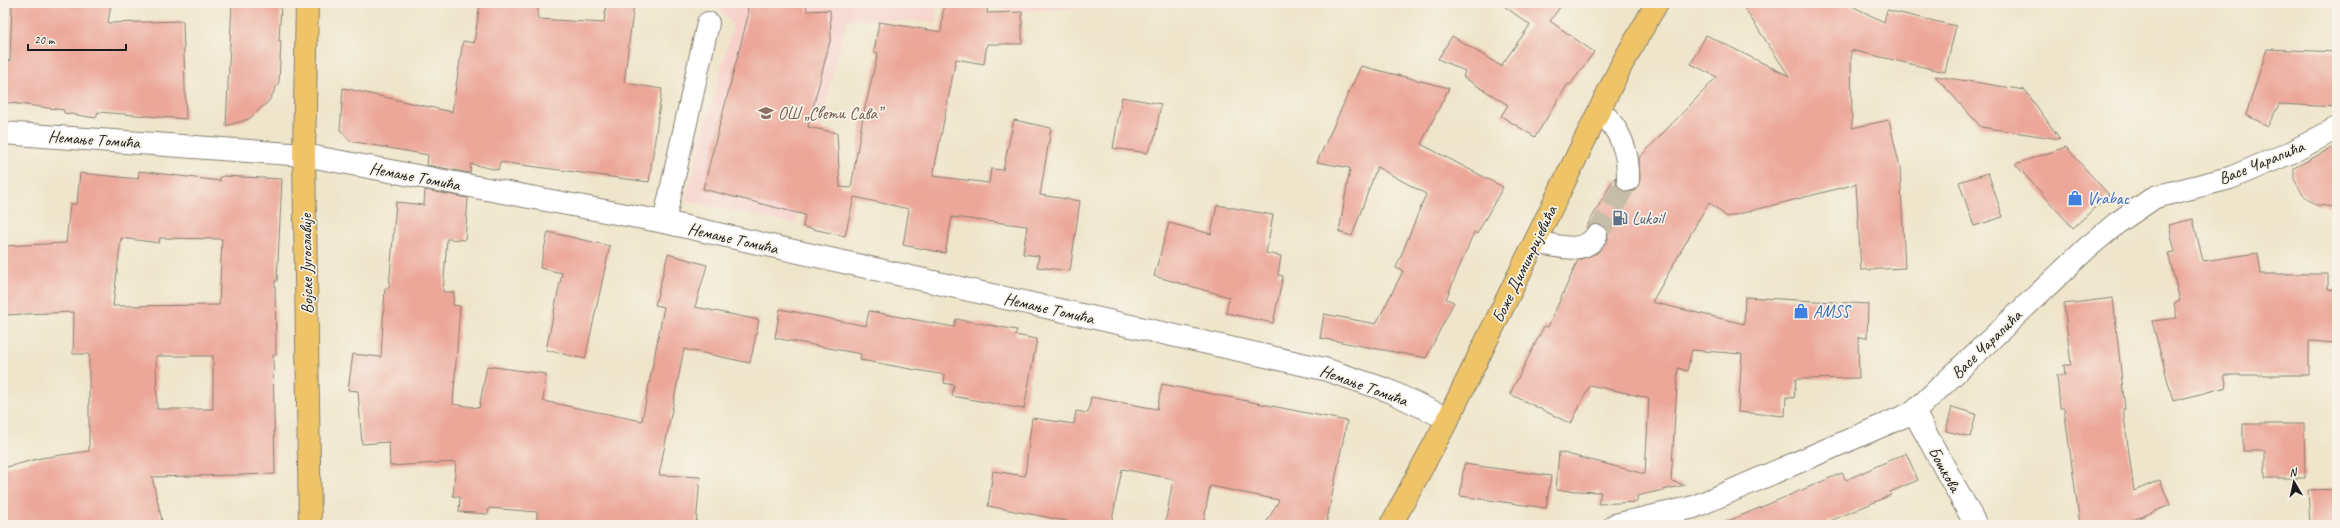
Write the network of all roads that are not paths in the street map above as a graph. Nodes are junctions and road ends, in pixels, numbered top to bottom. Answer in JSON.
{"nodes":[{"id":1,"x":307,"y":3,"type":"edge"},
{"id":2,"x":1656,"y":3,"type":"edge"},
{"id":3,"x":708,"y":23,"type":"dead end"},
{"id":4,"x":1600,"y":110,"type":"junction"},
{"id":5,"x":2337,"y":128,"type":"edge"},
{"id":6,"x":3,"y":133,"type":"edge"},
{"id":7,"x":304,"y":155,"type":"junction"},
{"id":8,"x":1628,"y":180,"type":"tunnel mouth"},
{"id":9,"x":664,"y":222,"type":"junction"},
{"id":10,"x":1596,"y":236,"type":"tunnel mouth"},
{"id":11,"x":1535,"y":242,"type":"junction"},
{"id":12,"x":1914,"y":412,"type":"junction"},
{"id":13,"x":1448,"y":418,"type":"junction"},
{"id":14,"x":310,"y":525,"type":"edge"},
{"id":15,"x":1391,"y":525,"type":"edge"},
{"id":16,"x":1615,"y":525,"type":"edge"},
{"id":17,"x":1976,"y":525,"type":"edge"}],
"edges":[{"from":1,"to":7,"type":"main road","name":"Војске Југославије"},
{"from":2,"to":4,"type":"main road","name":"Боже Димитријевића"},
{"from":3,"to":9,"type":"street"},
{"from":4,"to":8,"type":"street"},
{"from":4,"to":11,"type":"main road","name":"Боже Димитријевића"},
{"from":5,"to":12,"type":"street","name":"Васе Чарапића"},
{"from":6,"to":7,"type":"street","name":"Немање Томића"},
{"from":7,"to":9,"type":"street","name":"Немање Томића"},
{"from":7,"to":14,"type":"main road","name":"Војске Југославије"},
{"from":9,"to":13,"type":"street","name":"Немање Томића"},
{"from":10,"to":11,"type":"street"},
{"from":11,"to":13,"type":"main road","name":"Боже Димитријевића"},
{"from":12,"to":16,"type":"street","name":"Васе Чарапића"},
{"from":12,"to":17,"type":"street","name":"Бошкова"},
{"from":13,"to":15,"type":"main road","name":"Боже Димитријевића"}]}
